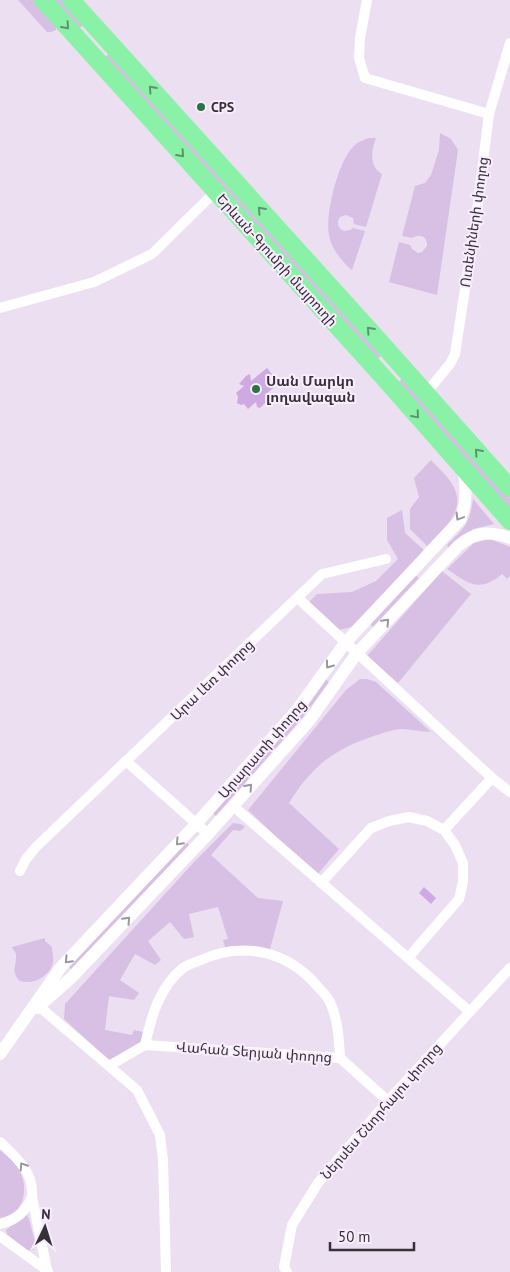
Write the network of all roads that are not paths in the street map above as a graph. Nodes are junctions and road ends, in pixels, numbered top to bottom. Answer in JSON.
{"nodes":[{"id":1,"x":43,"y":0,"type":"edge"},
{"id":2,"x":71,"y":0,"type":"edge"},
{"id":3,"x":366,"y":0,"type":"edge"},
{"id":4,"x":106,"y":39,"type":"junction"},
{"id":5,"x":510,"y":43,"type":"edge"},
{"id":6,"x":90,"y":52,"type":"junction"},
{"id":7,"x":489,"y":114,"type":"junction"},
{"id":8,"x":216,"y":192,"type":"junction"},
{"id":9,"x":0,"y":308,"type":"edge"},
{"id":10,"x":399,"y":364,"type":"junction"},
{"id":11,"x":384,"y":378,"type":"junction"},
{"id":12,"x":426,"y":393,"type":"junction"},
{"id":13,"x":464,"y":470,"type":"junction"},
{"id":14,"x":510,"y":488,"type":"edge"},
{"id":15,"x":510,"y":521,"type":"edge"},
{"id":16,"x":510,"y":538,"type":"edge"},
{"id":17,"x":386,"y":559,"type":"dead end"},
{"id":18,"x":298,"y":598,"type":"junction"},
{"id":19,"x":345,"y":643,"type":"junction"},
{"id":20,"x":357,"y":653,"type":"junction"},
{"id":21,"x":126,"y":762,"type":"junction"},
{"id":22,"x":492,"y":778,"type":"junction"},
{"id":23,"x":510,"y":792,"type":"edge"},
{"id":24,"x":233,"y":806,"type":"junction"},
{"id":25,"x":196,"y":824,"type":"junction"},
{"id":26,"x":444,"y":830,"type":"junction"},
{"id":27,"x":208,"y":834,"type":"junction"},
{"id":28,"x":20,"y":871,"type":"dead end"},
{"id":29,"x":321,"y":884,"type":"junction"},
{"id":30,"x":408,"y":958,"type":"junction"},
{"id":31,"x":510,"y":968,"type":"edge"},
{"id":32,"x":35,"y":1008,"type":"junction"},
{"id":33,"x":469,"y":1011,"type":"junction"},
{"id":34,"x":145,"y":1045,"type":"junction"},
{"id":35,"x":0,"y":1054,"type":"edge"},
{"id":36,"x":340,"y":1058,"type":"junction"},
{"id":37,"x":108,"y":1066,"type":"junction"},
{"id":38,"x":388,"y":1101,"type":"junction"},
{"id":39,"x":0,"y":1142,"type":"edge"},
{"id":40,"x":32,"y":1197,"type":"junction"},
{"id":41,"x":0,"y":1224,"type":"edge"},
{"id":42,"x":0,"y":1236,"type":"edge"},
{"id":43,"x":48,"y":1271,"type":"edge"},
{"id":44,"x":166,"y":1272,"type":"edge"},
{"id":45,"x":287,"y":1272,"type":"edge"}],
"edges":[{"from":1,"to":6,"type":"highway","name":"Երևան-Գյումրի մայրուղի","one_way":true},
{"from":2,"to":4,"type":"highway","name":"Երևան-Գյումրի մայրուղի"},
{"from":3,"to":7,"type":"street"},
{"from":4,"to":6,"type":"highway"},
{"from":10,"to":4,"type":"highway","name":"Երևան-Գյումրի մայրուղի","one_way":true},
{"from":5,"to":7,"type":"street","name":"Ուռենիների փողոց"},
{"from":6,"to":8,"type":"highway","name":"Երևան-Գյումրի մայրուղի","one_way":true},
{"from":7,"to":12,"type":"street","name":"Ուռենիների փողոց"},
{"from":8,"to":9,"type":"street"},
{"from":8,"to":11,"type":"highway","name":"Երևան-Գյումրի մայրուղի"},
{"from":10,"to":11,"type":"highway"},
{"from":10,"to":12,"type":"highway","name":"Երևան-Գյումրի մայրուղի"},
{"from":11,"to":13,"type":"highway","name":"Երևան-Գյումրի մայրուղի","one_way":true},
{"from":14,"to":12,"type":"highway","name":"Երևան-Գյումրի մայրուղի","one_way":true},
{"from":13,"to":15,"type":"highway","name":"Երևան-Գյումրի մայրուղի"},
{"from":13,"to":19,"type":"street","name":"Արարատի փողոց","one_way":true},
{"from":20,"to":16,"type":"street","name":"Արարատի փողոց","one_way":true},
{"from":17,"to":18,"type":"street","name":"Արա Լեռ փողոց"},
{"from":18,"to":19,"type":"street"},
{"from":18,"to":21,"type":"street","name":"Արա Լեռ փողոց"},
{"from":19,"to":20,"type":"street"},
{"from":19,"to":25,"type":"street","name":"Արարատի փողոց","one_way":true},
{"from":20,"to":22,"type":"street"},
{"from":24,"to":20,"type":"street","name":"Արարատի փողոց","one_way":true},
{"from":21,"to":25,"type":"street"},
{"from":21,"to":28,"type":"street","name":"Արա Լեռ փողոց"},
{"from":22,"to":23,"type":"street"},
{"from":22,"to":26,"type":"street"},
{"from":24,"to":27,"type":"street","name":"Արարատի փողոց"},
{"from":24,"to":29,"type":"street"},
{"from":25,"to":27,"type":"street"},
{"from":25,"to":32,"type":"street","name":"Արարատի փողոց","one_way":true},
{"from":26,"to":29,"type":"street"},
{"from":26,"to":30,"type":"street"},
{"from":32,"to":27,"type":"street","name":"Արարատի փողոց","one_way":true},
{"from":29,"to":30,"type":"street"},
{"from":30,"to":33,"type":"street"},
{"from":31,"to":33,"type":"street","name":"Ներսես Շնորհալու փողոց"},
{"from":32,"to":35,"type":"street","name":"Արարատի փողոց"},
{"from":32,"to":37,"type":"street"},
{"from":33,"to":38,"type":"street","name":"Ներսես Շնորհալու փողոց"},
{"from":34,"to":36,"type":"street","name":"Վահան Տերյան փողոց"},
{"from":34,"to":36,"type":"street"},
{"from":34,"to":37,"type":"street"},
{"from":36,"to":38,"type":"street","name":"Վահան Տերյան փողոց"},
{"from":37,"to":44,"type":"street"},
{"from":38,"to":45,"type":"street","name":"Ներսես Շնորհալու փողոց"},
{"from":40,"to":39,"type":"street","one_way":true},
{"from":40,"to":41,"type":"street"},
{"from":40,"to":43,"type":"street"},
{"from":42,"to":43,"type":"street"}]}
